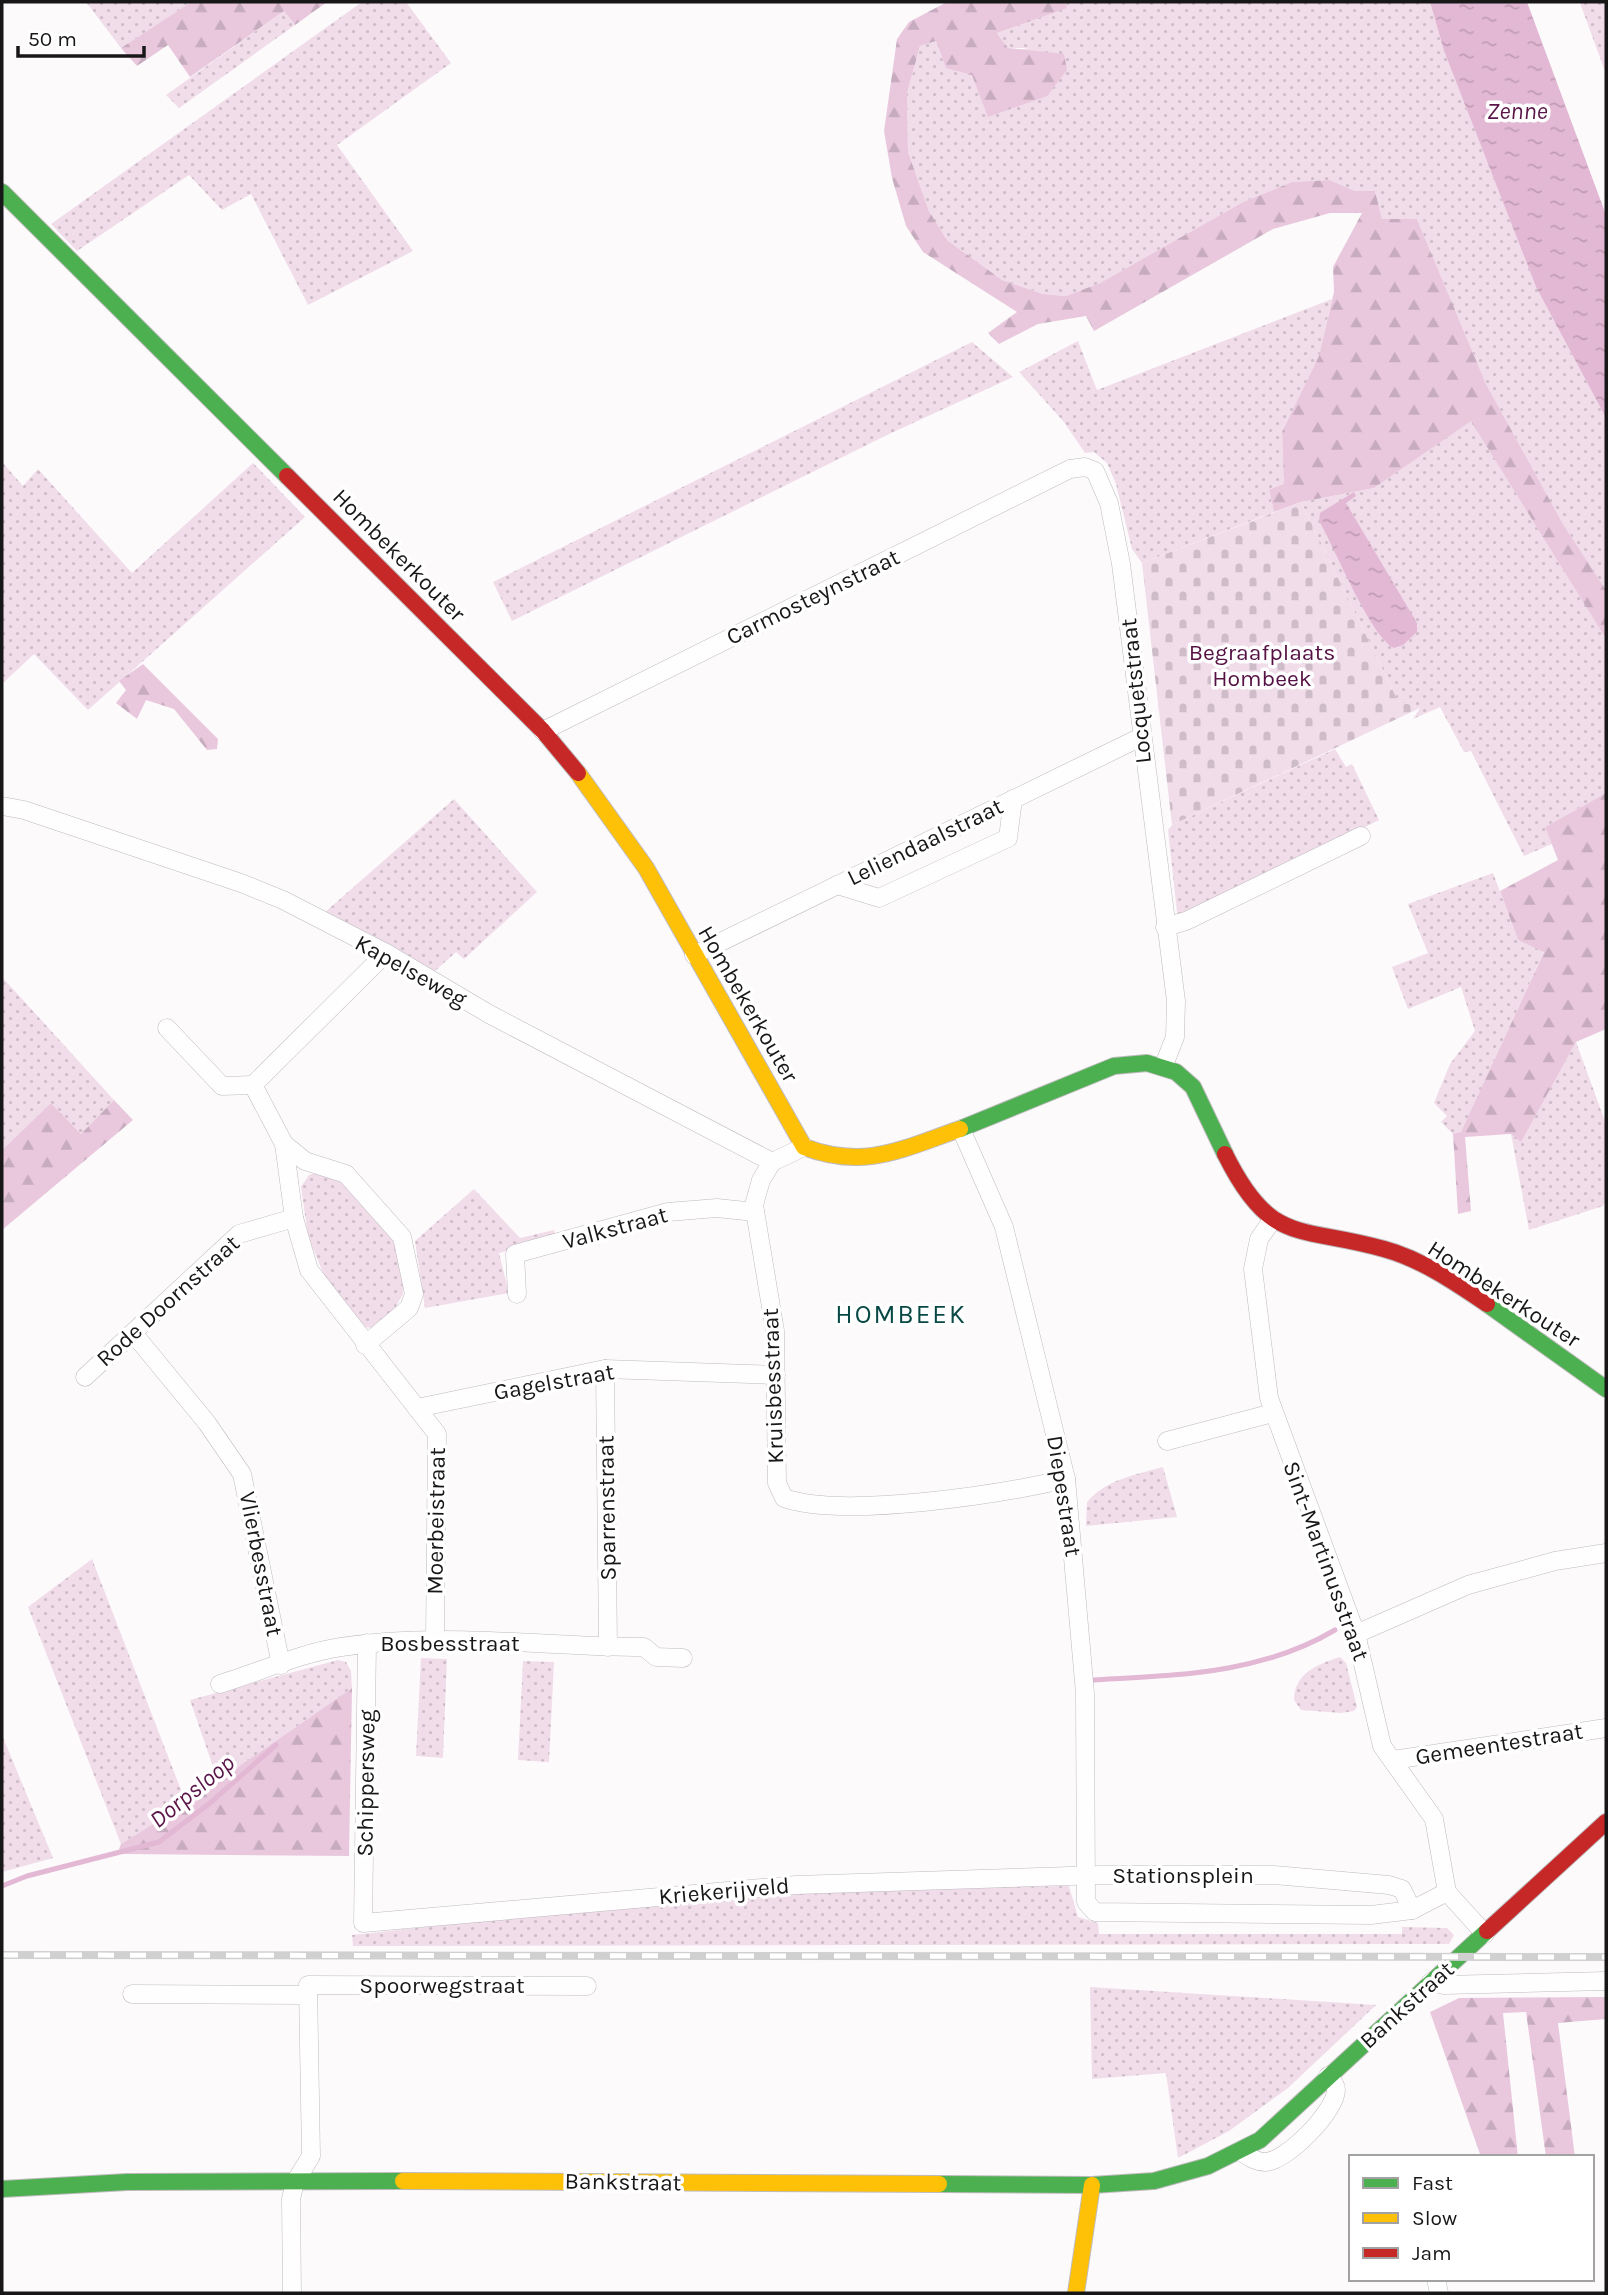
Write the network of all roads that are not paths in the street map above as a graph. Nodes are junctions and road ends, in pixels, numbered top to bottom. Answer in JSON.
{"nodes":[{"id":1,"x":2,"y":192,"type":"edge"},
{"id":2,"x":1084,"y":467,"type":"joint"},
{"id":3,"x":543,"y":731,"type":"junction"},
{"id":4,"x":1141,"y":737,"type":"junction"},
{"id":5,"x":1013,"y":799,"type":"junction"},
{"id":6,"x":2,"y":806,"type":"edge"},
{"id":7,"x":1361,"y":836,"type":"dead end"},
{"id":8,"x":836,"y":885,"type":"junction"},
{"id":9,"x":1165,"y":927,"type":"junction"},
{"id":10,"x":386,"y":953,"type":"junction"},
{"id":11,"x":694,"y":956,"type":"junction"},
{"id":12,"x":167,"y":1028,"type":"dead end"},
{"id":13,"x":1164,"y":1065,"type":"junction"},
{"id":14,"x":253,"y":1086,"type":"junction"},
{"id":15,"x":961,"y":1129,"type":"junction"},
{"id":16,"x":284,"y":1144,"type":"junction"},
{"id":17,"x":804,"y":1147,"type":"junction"},
{"id":18,"x":772,"y":1162,"type":"junction"},
{"id":19,"x":755,"y":1212,"type":"junction"},
{"id":20,"x":294,"y":1218,"type":"junction"},
{"id":21,"x":1273,"y":1219,"type":"junction"},
{"id":22,"x":517,"y":1294,"type":"dead end"},
{"id":23,"x":133,"y":1333,"type":"junction"},
{"id":24,"x":365,"y":1345,"type":"junction"},
{"id":25,"x":605,"y":1369,"type":"junction"},
{"id":26,"x":776,"y":1375,"type":"junction"},
{"id":27,"x":85,"y":1377,"type":"dead end"},
{"id":28,"x":1606,"y":1389,"type":"edge"},
{"id":29,"x":417,"y":1408,"type":"junction"},
{"id":30,"x":1273,"y":1413,"type":"junction"},
{"id":31,"x":1167,"y":1441,"type":"dead end"},
{"id":32,"x":1066,"y":1479,"type":"junction"},
{"id":33,"x":1606,"y":1553,"type":"edge"},
{"id":34,"x":1356,"y":1634,"type":"junction"},
{"id":35,"x":435,"y":1640,"type":"junction"},
{"id":36,"x":367,"y":1643,"type":"junction"},
{"id":37,"x":608,"y":1647,"type":"junction"},
{"id":38,"x":682,"y":1658,"type":"dead end"},
{"id":39,"x":281,"y":1665,"type":"junction"},
{"id":40,"x":220,"y":1684,"type":"dead end"},
{"id":41,"x":1606,"y":1728,"type":"edge"},
{"id":42,"x":1393,"y":1760,"type":"junction"},
{"id":43,"x":1606,"y":1822,"type":"edge"},
{"id":44,"x":1085,"y":1877,"type":"junction"},
{"id":45,"x":1447,"y":1892,"type":"junction"},
{"id":46,"x":1412,"y":1910,"type":"junction"},
{"id":47,"x":363,"y":1923,"type":"joint"},
{"id":48,"x":1485,"y":1934,"type":"junction"},
{"id":49,"x":1606,"y":1981,"type":"edge"},
{"id":50,"x":1432,"y":1982,"type":"junction"},
{"id":51,"x":587,"y":1986,"type":"dead end"},
{"id":52,"x":132,"y":1994,"type":"dead end"},
{"id":53,"x":309,"y":1995,"type":"junction"},
{"id":54,"x":1328,"y":2076,"type":"junction"},
{"id":55,"x":1240,"y":2151,"type":"junction"},
{"id":56,"x":295,"y":2182,"type":"junction"},
{"id":57,"x":1092,"y":2185,"type":"junction"},
{"id":58,"x":2,"y":2189,"type":"edge"},
{"id":59,"x":292,"y":2293,"type":"edge"},
{"id":60,"x":1076,"y":2293,"type":"edge"}],
"edges":[{"from":1,"to":3,"type":"street","name":"Hombekerkouter"},
{"from":2,"to":3,"type":"street","name":"Carmosteynstraat"},
{"from":2,"to":4,"type":"street","name":"Locquetstraat"},
{"from":3,"to":11,"type":"street","name":"Hombekerkouter"},
{"from":4,"to":5,"type":"street","name":"Leliendaalstraat"},
{"from":4,"to":9,"type":"street","name":"Locquetstraat"},
{"from":5,"to":8,"type":"street","name":"Leliendaalstraat"},
{"from":5,"to":8,"type":"street","name":"Leliendaalstraat"},
{"from":6,"to":10,"type":"street","name":"Kapelseweg"},
{"from":7,"to":9,"type":"street"},
{"from":8,"to":11,"type":"street","name":"Leliendaalstraat"},
{"from":9,"to":13,"type":"street","name":"Locquetstraat"},
{"from":10,"to":14,"type":"street"},
{"from":10,"to":18,"type":"street","name":"Kapelseweg"},
{"from":11,"to":17,"type":"street","name":"Hombekerkouter"},
{"from":12,"to":14,"type":"street"},
{"from":13,"to":15,"type":"street"},
{"from":13,"to":21,"type":"street","name":"Hombekerkouter"},
{"from":14,"to":16,"type":"street","name":"Moerbeistraat"},
{"from":15,"to":17,"type":"street"},
{"from":15,"to":32,"type":"street","name":"Diepestraat"},
{"from":16,"to":20,"type":"street","name":"Moerbeistraat"},
{"from":16,"to":24,"type":"street","name":"Moerbeistraat"},
{"from":17,"to":18,"type":"street"},
{"from":18,"to":19,"type":"street","name":"Kruisbesstraat"},
{"from":19,"to":22,"type":"street","name":"Valkstraat"},
{"from":19,"to":26,"type":"street","name":"Kruisbesstraat"},
{"from":20,"to":23,"type":"street","name":"Rode Doornstraat"},
{"from":20,"to":24,"type":"street","name":"Moerbeistraat"},
{"from":21,"to":28,"type":"street","name":"Hombekerkouter"},
{"from":21,"to":30,"type":"street","name":"Sint-Martinusstraat"},
{"from":23,"to":27,"type":"street","name":"Rode Doornstraat"},
{"from":23,"to":39,"type":"street","name":"Vlierbesstraat"},
{"from":24,"to":29,"type":"street","name":"Moerbeistraat"},
{"from":25,"to":26,"type":"street","name":"Gagelstraat"},
{"from":25,"to":29,"type":"street","name":"Gagelstraat"},
{"from":25,"to":37,"type":"street","name":"Sparrenstraat"},
{"from":26,"to":32,"type":"street","name":"Kruisbesstraat"},
{"from":29,"to":35,"type":"street","name":"Moerbeistraat"},
{"from":30,"to":31,"type":"street"},
{"from":30,"to":34,"type":"street","name":"Sint-Martinusstraat"},
{"from":32,"to":44,"type":"street","name":"Diepestraat"},
{"from":33,"to":34,"type":"street"},
{"from":34,"to":42,"type":"street","name":"Sint-Martinusstraat"},
{"from":35,"to":36,"type":"street","name":"Bosbesstraat"},
{"from":35,"to":37,"type":"street","name":"Bosbesstraat"},
{"from":36,"to":39,"type":"street","name":"Bosbesstraat"},
{"from":36,"to":47,"type":"street","name":"Schippersweg"},
{"from":37,"to":38,"type":"street","name":"Bosbesstraat"},
{"from":39,"to":40,"type":"street","name":"Bosbesstraat"},
{"from":41,"to":42,"type":"street","name":"Gemeentestraat"},
{"from":42,"to":45,"type":"street","name":"Sint-Martinusstraat"},
{"from":43,"to":48,"type":"street","name":"Bankstraat"},
{"from":44,"to":46,"type":"street","name":"Stationsplein"},
{"from":44,"to":46,"type":"street","name":"Stationsplein"},
{"from":44,"to":47,"type":"street","name":"Kriekerijveld"},
{"from":45,"to":46,"type":"street","name":"Stationsplein"},
{"from":45,"to":48,"type":"street"},
{"from":48,"to":50,"type":"street","name":"Bankstraat"},
{"from":49,"to":50,"type":"street"},
{"from":50,"to":54,"type":"street","name":"Bankstraat"},
{"from":51,"to":53,"type":"street","name":"Spoorwegstraat"},
{"from":52,"to":53,"type":"street","name":"Spoorwegstraat"},
{"from":53,"to":56,"type":"street"},
{"from":54,"to":55,"type":"street","name":"Bankstraat"},
{"from":54,"to":55,"type":"street"},
{"from":55,"to":57,"type":"street","name":"Bankstraat"},
{"from":56,"to":57,"type":"street","name":"Bankstraat"},
{"from":56,"to":58,"type":"street","name":"Bankstraat"},
{"from":56,"to":59,"type":"street"},
{"from":57,"to":60,"type":"street"}]}
